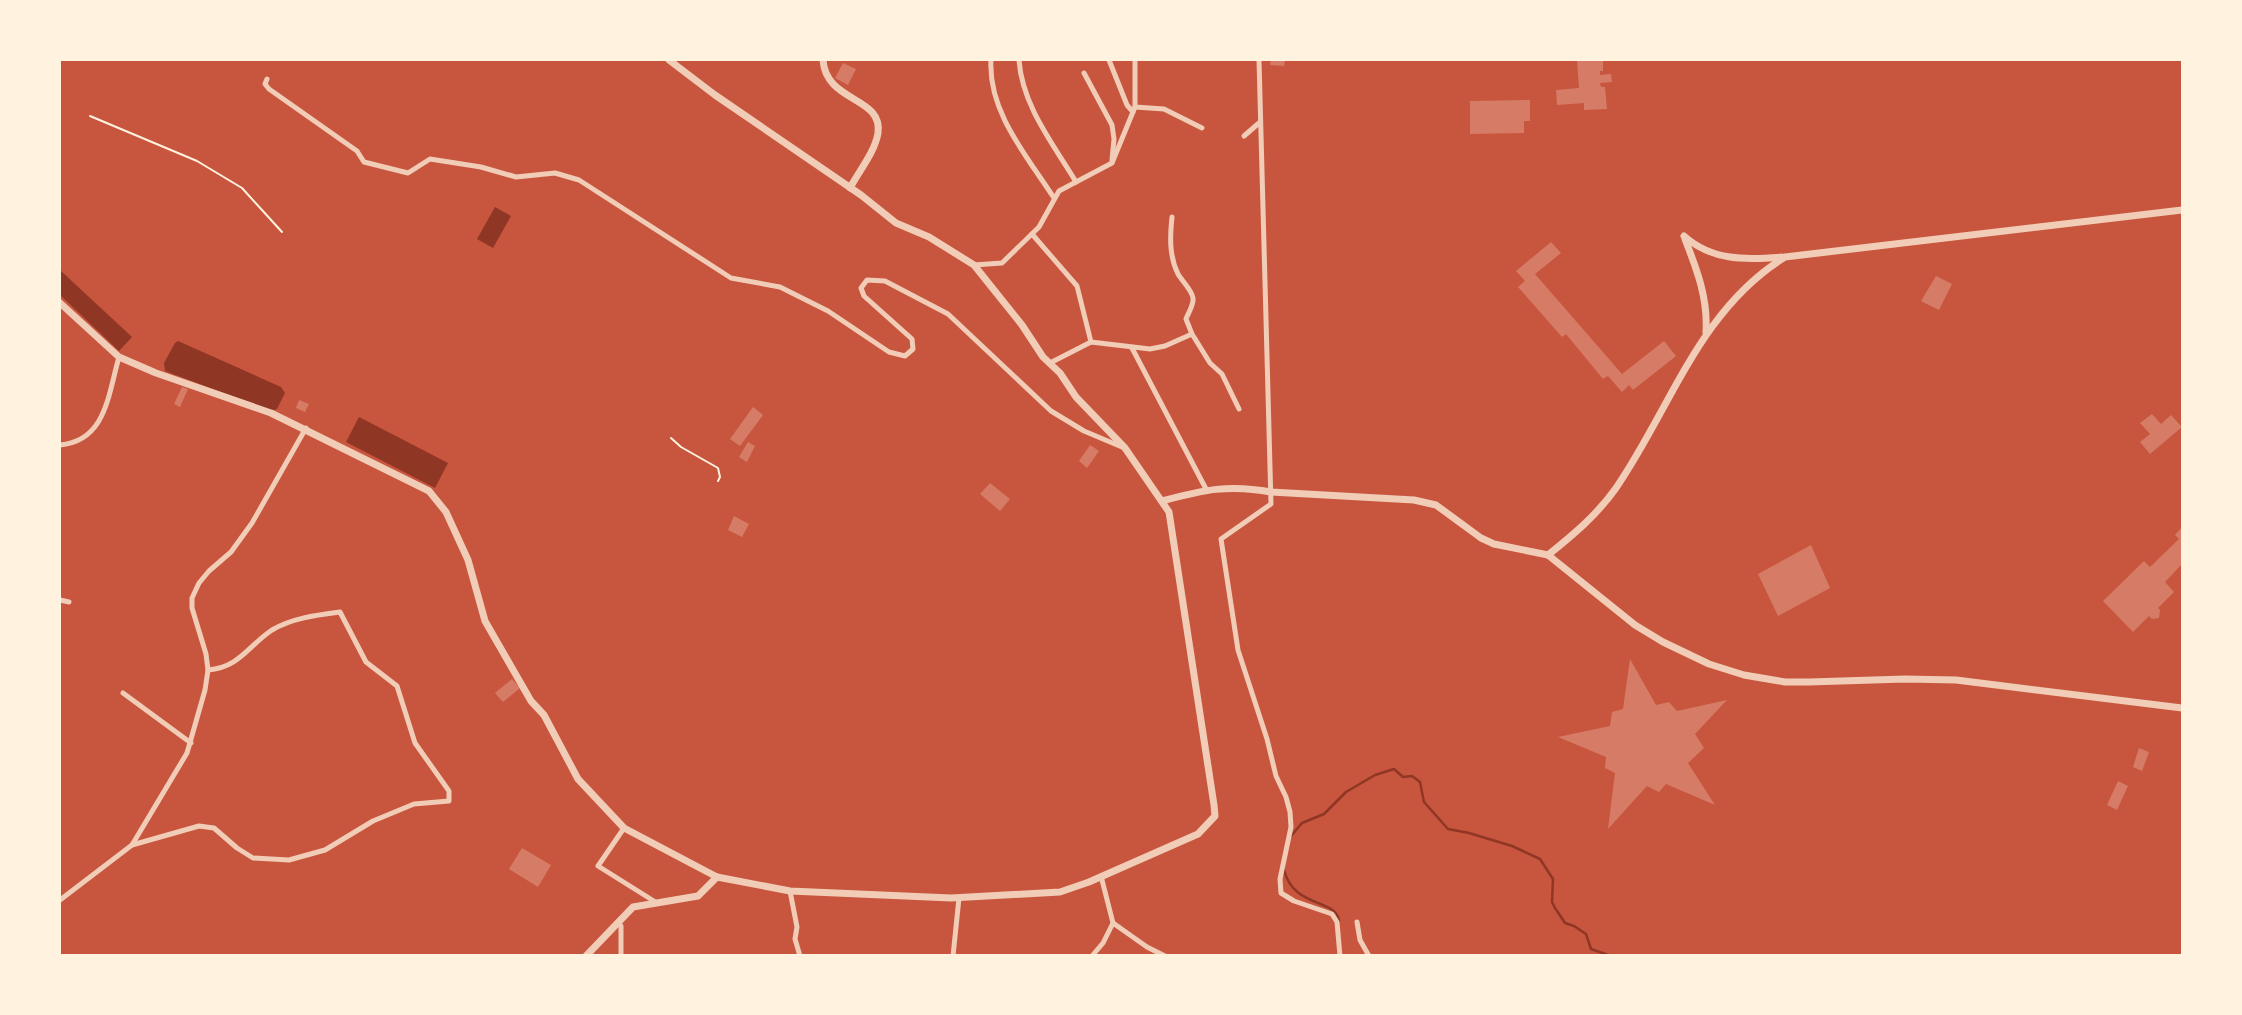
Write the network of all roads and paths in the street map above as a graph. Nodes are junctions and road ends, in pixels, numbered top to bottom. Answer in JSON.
{"nodes":[{"id":1,"x":669,"y":60,"type":"edge"},
{"id":2,"x":823,"y":60,"type":"edge"},
{"id":3,"x":990,"y":60,"type":"edge"},
{"id":4,"x":1019,"y":60,"type":"edge"},
{"id":5,"x":1110,"y":60,"type":"edge"},
{"id":6,"x":1135,"y":60,"type":"edge"},
{"id":7,"x":1259,"y":60,"type":"edge"},
{"id":8,"x":1084,"y":73,"type":"dead end"},
{"id":9,"x":267,"y":79,"type":"dead end"},
{"id":10,"x":1134,"y":109,"type":"junction"},
{"id":11,"x":90,"y":116,"type":"dead end"},
{"id":12,"x":1259,"y":123,"type":"junction"},
{"id":13,"x":1202,"y":128,"type":"dead end"},
{"id":14,"x":1244,"y":136,"type":"dead end"},
{"id":15,"x":1112,"y":163,"type":"junction"},
{"id":16,"x":1076,"y":182,"type":"junction"},
{"id":17,"x":850,"y":188,"type":"junction"},
{"id":18,"x":1054,"y":198,"type":"junction"},
{"id":19,"x":2182,"y":210,"type":"edge"},
{"id":20,"x":1172,"y":217,"type":"dead end"},
{"id":21,"x":282,"y":232,"type":"dead end"},
{"id":22,"x":1032,"y":234,"type":"junction"},
{"id":23,"x":1786,"y":257,"type":"junction"},
{"id":24,"x":974,"y":265,"type":"junction"},
{"id":25,"x":60,"y":303,"type":"edge"},
{"id":26,"x":1706,"y":333,"type":"junction"},
{"id":27,"x":1192,"y":334,"type":"junction"},
{"id":28,"x":1091,"y":342,"type":"junction"},
{"id":29,"x":1132,"y":348,"type":"junction"},
{"id":30,"x":119,"y":357,"type":"junction"},
{"id":31,"x":1049,"y":363,"type":"junction"},
{"id":32,"x":1240,"y":409,"type":"dead end"},
{"id":33,"x":306,"y":428,"type":"junction"},
{"id":34,"x":671,"y":438,"type":"dead end"},
{"id":35,"x":60,"y":445,"type":"edge"},
{"id":36,"x":1125,"y":448,"type":"junction"},
{"id":37,"x":718,"y":481,"type":"dead end"},
{"id":38,"x":1206,"y":489,"type":"junction"},
{"id":39,"x":1271,"y":492,"type":"junction"},
{"id":40,"x":1162,"y":501,"type":"junction"},
{"id":41,"x":1548,"y":555,"type":"junction"},
{"id":42,"x":60,"y":600,"type":"edge"},
{"id":43,"x":69,"y":602,"type":"dead end"},
{"id":44,"x":208,"y":670,"type":"junction"},
{"id":45,"x":122,"y":693,"type":"dead end"},
{"id":46,"x":2182,"y":708,"type":"edge"},
{"id":47,"x":191,"y":743,"type":"junction"},
{"id":48,"x":624,"y":828,"type":"junction"},
{"id":49,"x":132,"y":845,"type":"junction"},
{"id":50,"x":1101,"y":876,"type":"junction"},
{"id":51,"x":717,"y":877,"type":"junction"},
{"id":52,"x":790,"y":891,"type":"junction"},
{"id":53,"x":959,"y":898,"type":"junction"},
{"id":54,"x":60,"y":900,"type":"edge"},
{"id":55,"x":657,"y":903,"type":"junction"},
{"id":56,"x":618,"y":922,"type":"junction"},
{"id":57,"x":1357,"y":922,"type":"dead end"},
{"id":58,"x":1114,"y":923,"type":"junction"},
{"id":59,"x":586,"y":956,"type":"edge"},
{"id":60,"x":621,"y":956,"type":"edge"},
{"id":61,"x":800,"y":956,"type":"edge"},
{"id":62,"x":953,"y":956,"type":"edge"},
{"id":63,"x":1092,"y":956,"type":"edge"},
{"id":64,"x":1164,"y":956,"type":"edge"},
{"id":65,"x":1340,"y":956,"type":"edge"},
{"id":66,"x":1369,"y":956,"type":"edge"}],
"edges":[{"from":1,"to":17,"type":"street"},
{"from":2,"to":17,"type":"street"},
{"from":3,"to":18,"type":"street"},
{"from":4,"to":16,"type":"street"},
{"from":5,"to":10,"type":"street"},
{"from":6,"to":10,"type":"street"},
{"from":7,"to":12,"type":"street"},
{"from":8,"to":15,"type":"street"},
{"from":9,"to":36,"type":"street"},
{"from":10,"to":13,"type":"street"},
{"from":10,"to":15,"type":"street"},
{"from":11,"to":21,"type":"path"},
{"from":12,"to":14,"type":"street"},
{"from":12,"to":39,"type":"street"},
{"from":15,"to":16,"type":"street"},
{"from":16,"to":18,"type":"street"},
{"from":17,"to":24,"type":"street"},
{"from":18,"to":22,"type":"street"},
{"from":19,"to":23,"type":"street"},
{"from":20,"to":27,"type":"street"},
{"from":22,"to":24,"type":"street"},
{"from":22,"to":28,"type":"street"},
{"from":23,"to":26,"type":"street"},
{"from":23,"to":26,"type":"street"},
{"from":24,"to":31,"type":"street"},
{"from":25,"to":30,"type":"street"},
{"from":26,"to":41,"type":"street"},
{"from":27,"to":29,"type":"street"},
{"from":27,"to":32,"type":"street"},
{"from":28,"to":29,"type":"street"},
{"from":28,"to":31,"type":"street"},
{"from":29,"to":38,"type":"street"},
{"from":30,"to":33,"type":"street"},
{"from":30,"to":35,"type":"street"},
{"from":31,"to":36,"type":"street"},
{"from":33,"to":44,"type":"street"},
{"from":33,"to":48,"type":"street"},
{"from":34,"to":37,"type":"path"},
{"from":36,"to":40,"type":"street"},
{"from":38,"to":39,"type":"street"},
{"from":38,"to":40,"type":"street"},
{"from":39,"to":41,"type":"street"},
{"from":39,"to":65,"type":"street"},
{"from":40,"to":50,"type":"street"},
{"from":41,"to":46,"type":"street"},
{"from":42,"to":43,"type":"street"},
{"from":44,"to":47,"type":"street"},
{"from":44,"to":49,"type":"street"},
{"from":45,"to":47,"type":"street"},
{"from":47,"to":49,"type":"street"},
{"from":48,"to":51,"type":"street"},
{"from":48,"to":55,"type":"street"},
{"from":49,"to":54,"type":"street"},
{"from":50,"to":53,"type":"street"},
{"from":50,"to":58,"type":"street"},
{"from":51,"to":52,"type":"street"},
{"from":51,"to":55,"type":"street"},
{"from":52,"to":53,"type":"street"},
{"from":52,"to":61,"type":"street"},
{"from":53,"to":62,"type":"street"},
{"from":55,"to":56,"type":"street"},
{"from":56,"to":59,"type":"street"},
{"from":56,"to":60,"type":"street"},
{"from":57,"to":66,"type":"street"},
{"from":58,"to":63,"type":"street"},
{"from":58,"to":64,"type":"street"}]}
